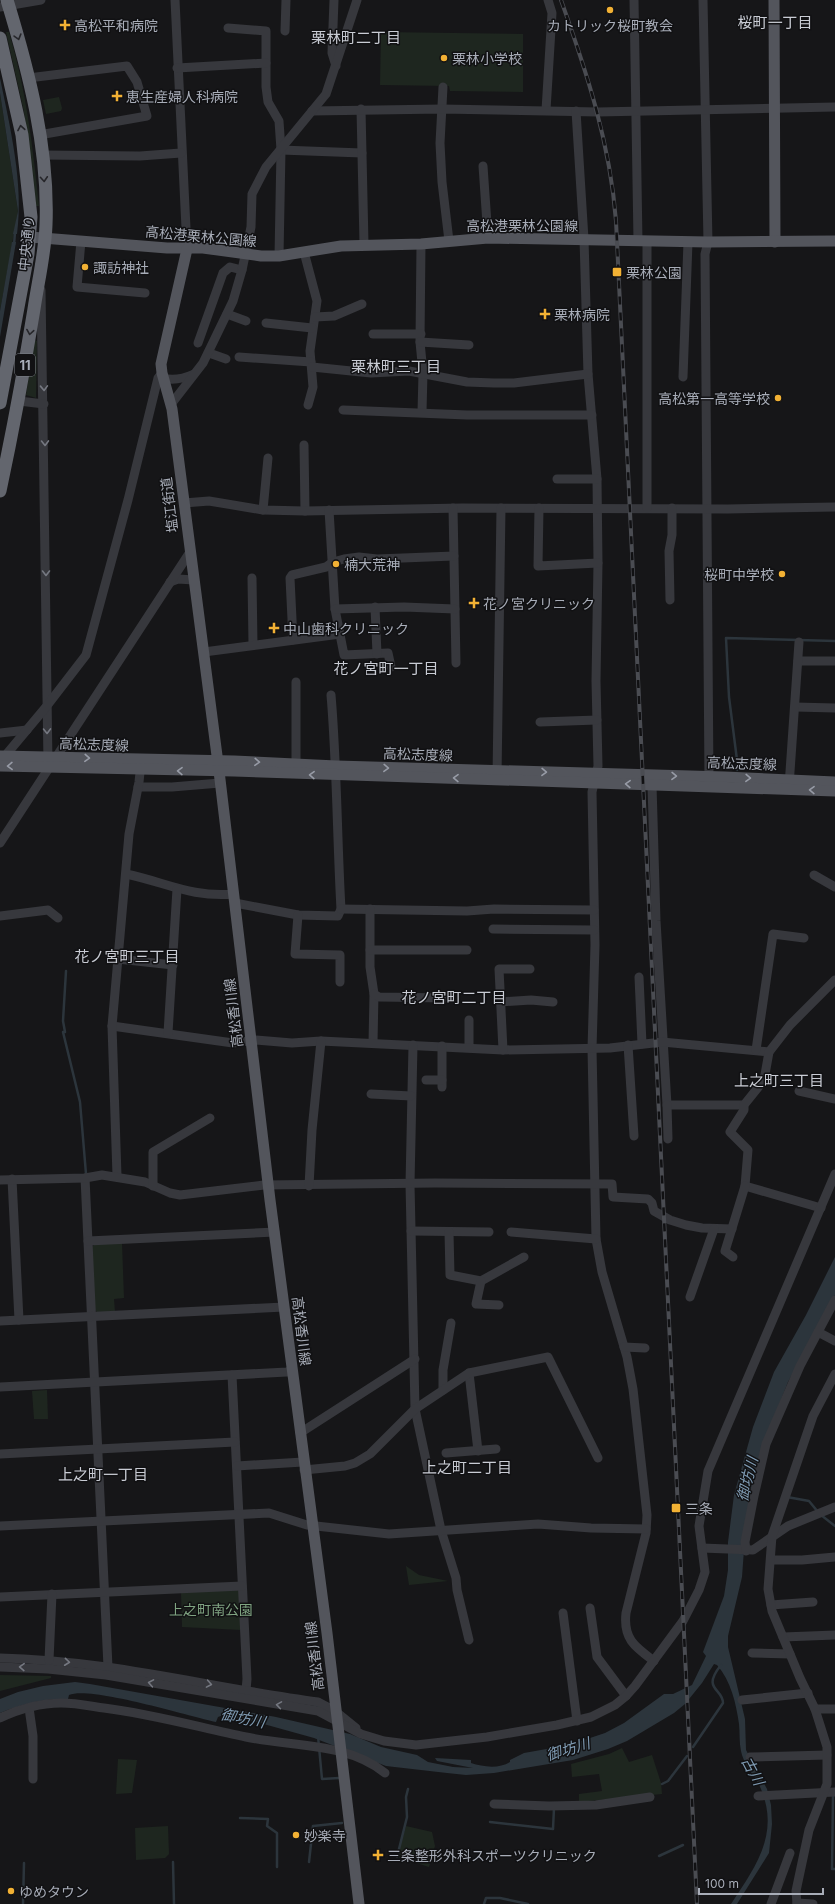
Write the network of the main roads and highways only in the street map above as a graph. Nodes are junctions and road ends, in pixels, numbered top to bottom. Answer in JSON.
{"nodes":[{"id":1,"x":774,"y":0,"type":"edge"},
{"id":2,"x":5,"y":4,"type":"edge"},
{"id":3,"x":0,"y":38,"type":"edge"},
{"id":4,"x":30,"y":237,"type":"junction"},
{"id":5,"x":44,"y":238,"type":"junction"},
{"id":6,"x":835,"y":241,"type":"edge"},
{"id":7,"x":775,"y":242,"type":"junction"},
{"id":8,"x":187,"y":249,"type":"junction"},
{"id":9,"x":0,"y":403,"type":"edge"},
{"id":10,"x":0,"y":491,"type":"edge"},
{"id":11,"x":2,"y":760,"type":"edge"},
{"id":12,"x":218,"y":766,"type":"junction"},
{"id":13,"x":594,"y":779,"type":"junction"},
{"id":14,"x":709,"y":782,"type":"junction"},
{"id":15,"x":835,"y":782,"type":"edge"},
{"id":16,"x":789,"y":784,"type":"junction"},
{"id":17,"x":835,"y":791,"type":"edge"},
{"id":18,"x":359,"y":1904,"type":"edge"}],
"edges":[{"from":1,"to":7,"type":"main road"},
{"from":2,"to":5,"type":"highway","name":"中央通り","number":"11","one_way":true},
{"from":4,"to":3,"type":"highway","name":"中央通り","number":"11","one_way":true},
{"from":4,"to":5,"type":"main road","name":"高松港栗林公園線"},
{"from":4,"to":9,"type":"highway","name":"中央通り","number":"11"},
{"from":5,"to":8,"type":"main road","name":"高松港栗林公園線"},
{"from":5,"to":10,"type":"highway","name":"中央通り","number":"11","one_way":true},
{"from":6,"to":7,"type":"main road","name":"高松港栗林公園線"},
{"from":7,"to":8,"type":"main road","name":"高松港栗林公園線"},
{"from":8,"to":12,"type":"main road","name":"塩江街道"},
{"from":11,"to":12,"type":"main road","name":"高松志度線"},
{"from":12,"to":13,"type":"main road","name":"高松志度線"},
{"from":12,"to":18,"type":"main road","name":"高松香川線"},
{"from":13,"to":14,"type":"main road","name":"高松志度線","one_way":true},
{"from":14,"to":13,"type":"main road","name":"高松志度線","one_way":true},
{"from":14,"to":16,"type":"main road","name":"高松志度線"},
{"from":15,"to":16,"type":"main road","name":"高松志度線"},
{"from":17,"to":16,"type":"main road","name":"高松志度線","one_way":true}]}
